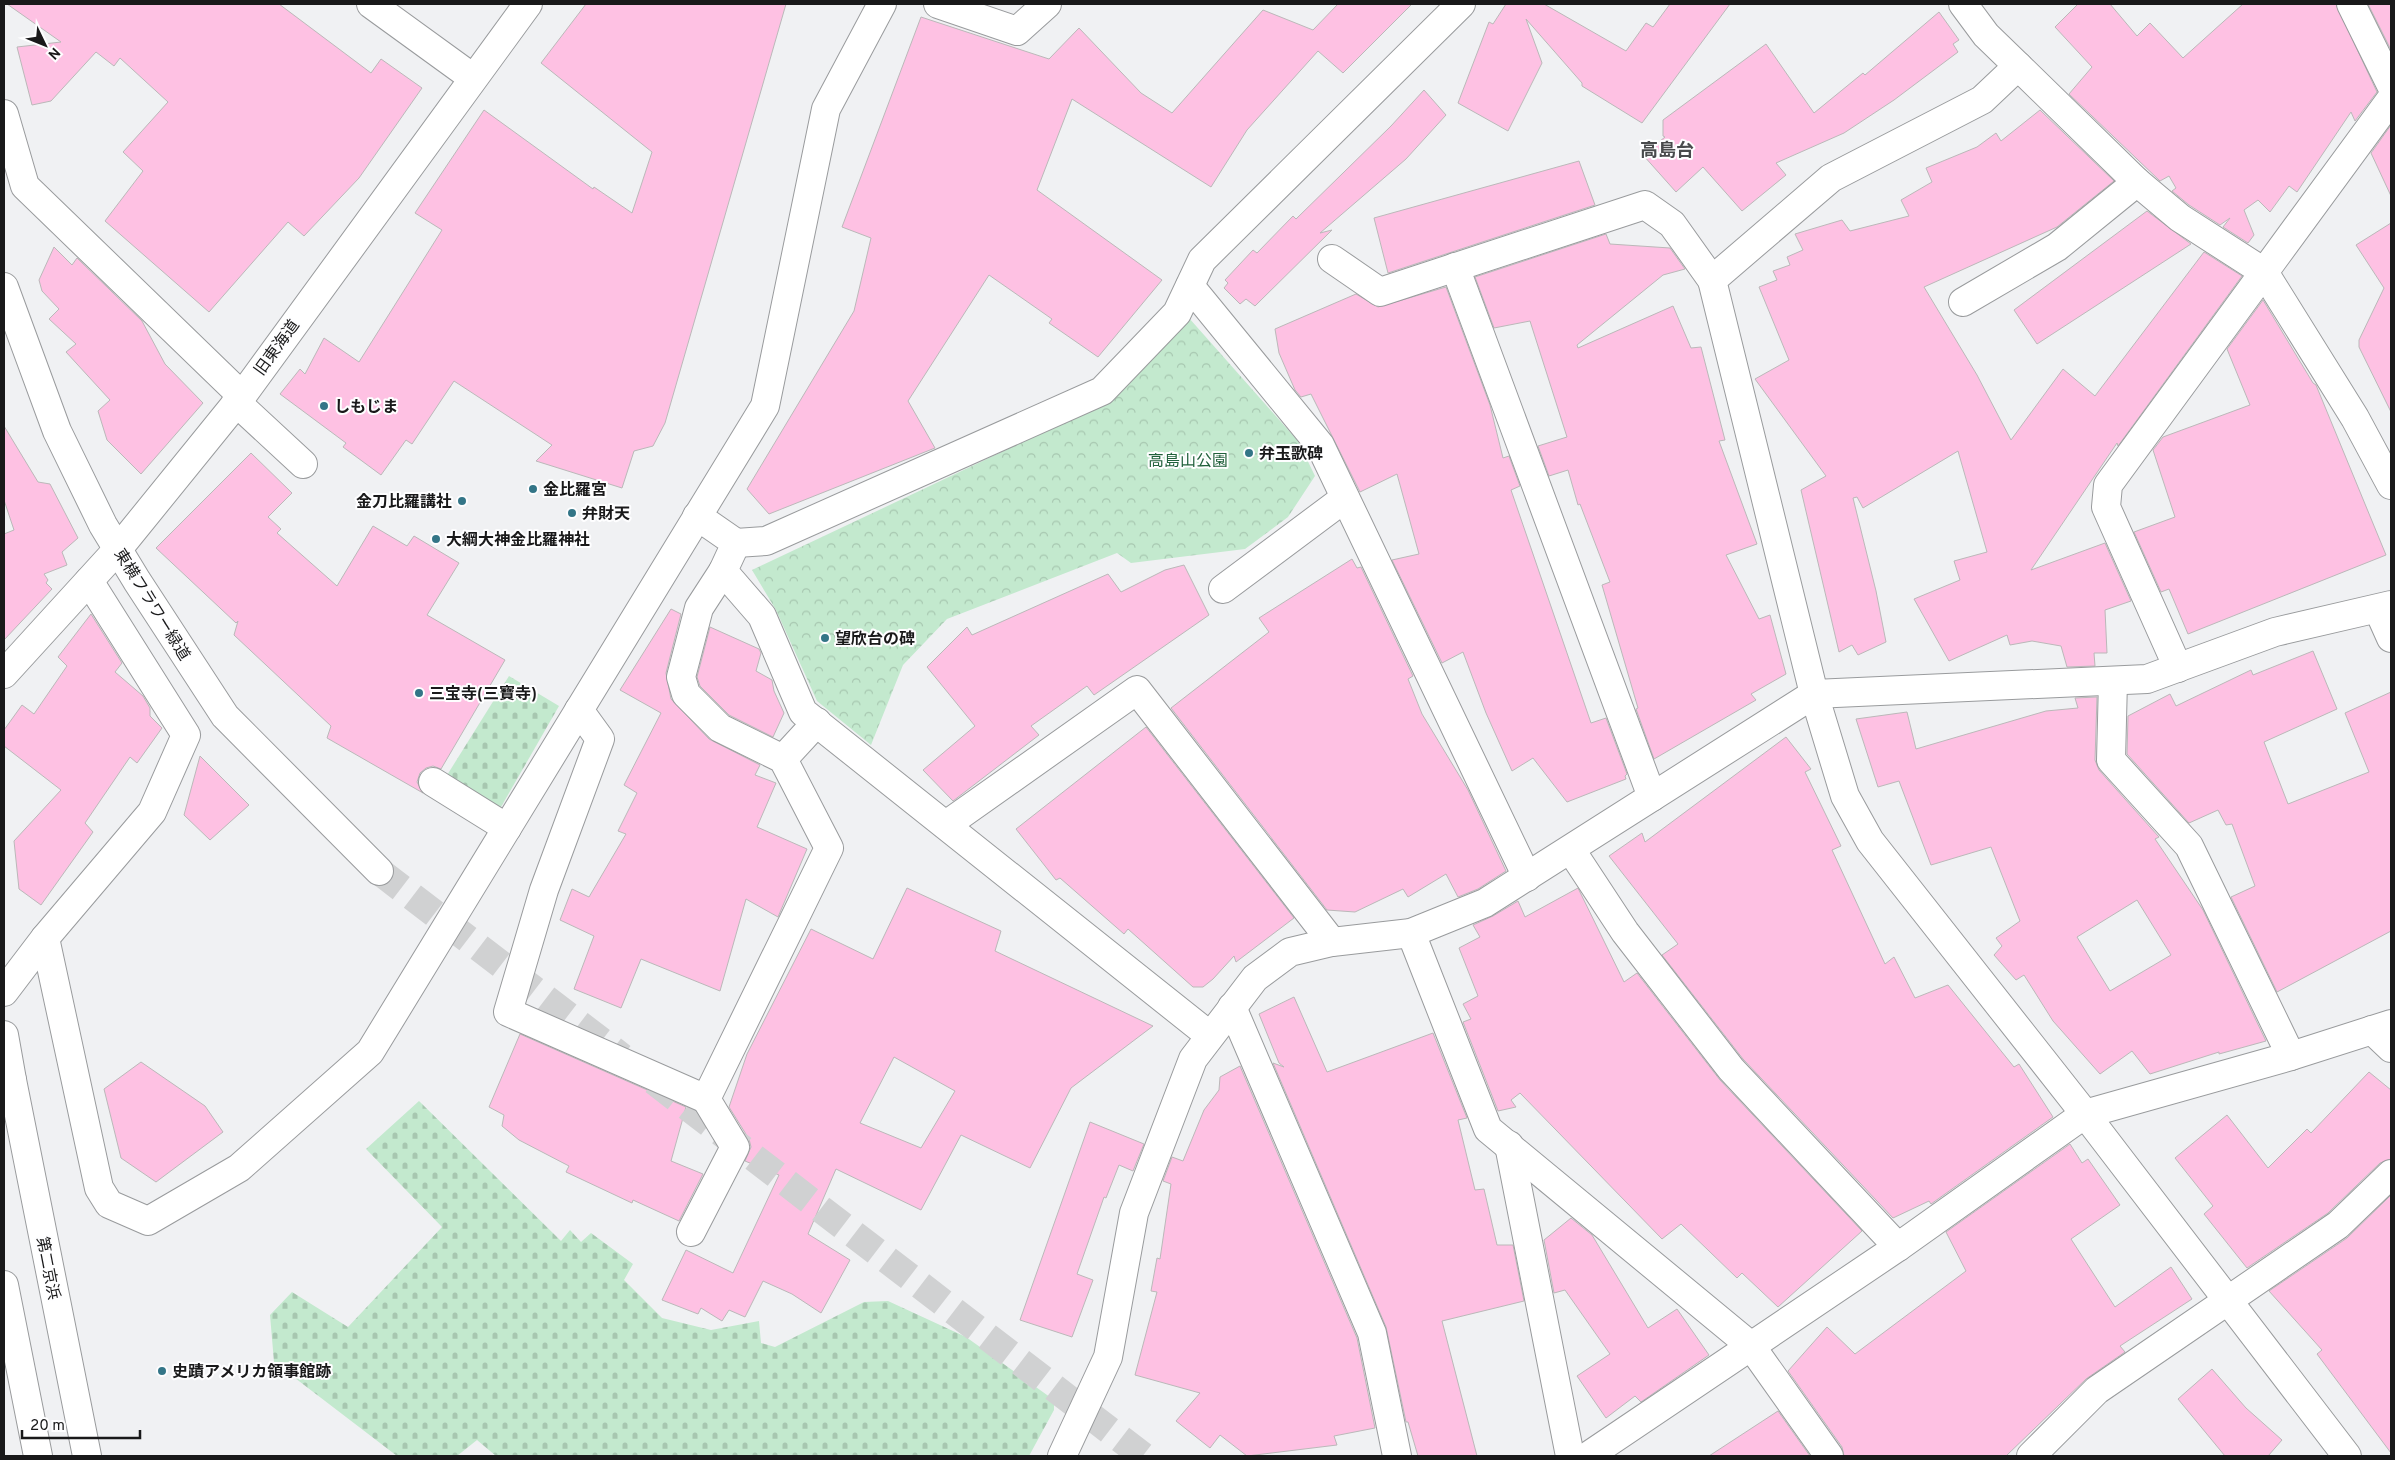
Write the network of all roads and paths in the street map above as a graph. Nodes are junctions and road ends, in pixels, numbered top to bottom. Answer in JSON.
{"nodes":[{"id":1,"x":371,"y":4,"type":"edge"},
{"id":2,"x":528,"y":4,"type":"edge"},
{"id":3,"x":882,"y":4,"type":"edge"},
{"id":4,"x":938,"y":4,"type":"edge"},
{"id":5,"x":1046,"y":4,"type":"edge"},
{"id":6,"x":1461,"y":4,"type":"edge"},
{"id":7,"x":1963,"y":4,"type":"edge"},
{"id":8,"x":2351,"y":4,"type":"edge"},
{"id":9,"x":2018,"y":66,"type":"junction"},
{"id":10,"x":473,"y":78,"type":"junction"},
{"id":11,"x":2391,"y":85,"type":"edge"},
{"id":12,"x":2391,"y":99,"type":"edge"},
{"id":13,"x":4,"y":114,"type":"edge"},
{"id":14,"x":2136,"y":182,"type":"junction"},
{"id":15,"x":1332,"y":259,"type":"dead end"},
{"id":16,"x":1455,"y":267,"type":"junction"},
{"id":17,"x":2264,"y":272,"type":"junction"},
{"id":18,"x":1712,"y":280,"type":"junction"},
{"id":19,"x":4,"y":286,"type":"edge"},
{"id":20,"x":1190,"y":286,"type":"junction"},
{"id":21,"x":1963,"y":302,"type":"dead end"},
{"id":22,"x":239,"y":399,"type":"junction"},
{"id":23,"x":303,"y":464,"type":"dead end"},
{"id":24,"x":2391,"y":485,"type":"edge"},
{"id":25,"x":1345,"y":498,"type":"junction"},
{"id":26,"x":697,"y":516,"type":"junction"},
{"id":27,"x":736,"y":543,"type":"junction"},
{"id":28,"x":118,"y":549,"type":"junction"},
{"id":29,"x":723,"y":571,"type":"junction"},
{"id":30,"x":90,"y":581,"type":"junction"},
{"id":31,"x":1223,"y":588,"type":"dead end"},
{"id":32,"x":2384,"y":607,"type":"edge"},
{"id":33,"x":2391,"y":638,"type":"edge"},
{"id":34,"x":2178,"y":668,"type":"junction"},
{"id":35,"x":4,"y":674,"type":"edge"},
{"id":36,"x":2113,"y":681,"type":"junction"},
{"id":37,"x":1814,"y":694,"type":"junction"},
{"id":38,"x":579,"y":710,"type":"junction"},
{"id":39,"x":798,"y":742,"type":"junction"},
{"id":40,"x":433,"y":782,"type":"dead end"},
{"id":41,"x":1652,"y":797,"type":"junction"},
{"id":42,"x":946,"y":825,"type":"junction"},
{"id":43,"x":507,"y":828,"type":"junction"},
{"id":44,"x":1571,"y":850,"type":"junction"},
{"id":45,"x":379,"y":871,"type":"tunnel mouth"},
{"id":46,"x":1527,"y":878,"type":"junction"},
{"id":47,"x":1410,"y":933,"type":"junction"},
{"id":48,"x":45,"y":938,"type":"junction"},
{"id":49,"x":1332,"y":942,"type":"junction"},
{"id":50,"x":4,"y":992,"type":"edge"},
{"id":51,"x":1232,"y":1007,"type":"junction"},
{"id":52,"x":2385,"y":1034,"type":"edge"},
{"id":53,"x":4,"y":1035,"type":"edge"},
{"id":54,"x":1209,"y":1035,"type":"junction"},
{"id":55,"x":2290,"y":1056,"type":"junction"},
{"id":56,"x":7,"y":1082,"type":"edge"},
{"id":57,"x":706,"y":1099,"type":"junction"},
{"id":58,"x":2085,"y":1114,"type":"junction"},
{"id":59,"x":1509,"y":1146,"type":"junction"},
{"id":60,"x":2391,"y":1174,"type":"edge"},
{"id":61,"x":691,"y":1232,"type":"dead end"},
{"id":62,"x":1898,"y":1247,"type":"junction"},
{"id":63,"x":4,"y":1285,"type":"edge"},
{"id":64,"x":2228,"y":1300,"type":"junction"},
{"id":65,"x":1751,"y":1346,"type":"junction"},
{"id":66,"x":38,"y":1456,"type":"edge"},
{"id":67,"x":87,"y":1456,"type":"edge"},
{"id":68,"x":1062,"y":1456,"type":"edge"},
{"id":69,"x":1397,"y":1456,"type":"edge"},
{"id":70,"x":1570,"y":1456,"type":"edge"},
{"id":71,"x":1588,"y":1456,"type":"edge"},
{"id":72,"x":1829,"y":1456,"type":"edge"},
{"id":73,"x":2031,"y":1456,"type":"edge"},
{"id":74,"x":2346,"y":1456,"type":"edge"}],
"edges":[{"from":1,"to":10,"type":"main road"},
{"from":2,"to":10,"type":"main road","name":"旧東海道"},
{"from":3,"to":26,"type":"main road"},
{"from":4,"to":5,"type":"main road"},
{"from":6,"to":20,"type":"main road"},
{"from":7,"to":9,"type":"main road"},
{"from":8,"to":11,"type":"main road"},
{"from":9,"to":14,"type":"main road"},
{"from":9,"to":18,"type":"main road"},
{"from":10,"to":22,"type":"main road","name":"旧東海道"},
{"from":12,"to":17,"type":"main road"},
{"from":13,"to":22,"type":"main road"},
{"from":14,"to":17,"type":"main road"},
{"from":14,"to":21,"type":"main road"},
{"from":15,"to":16,"type":"main road"},
{"from":16,"to":18,"type":"main road"},
{"from":16,"to":41,"type":"main road"},
{"from":17,"to":24,"type":"main road"},
{"from":17,"to":34,"type":"main road"},
{"from":18,"to":37,"type":"main road"},
{"from":19,"to":28,"type":"main road","name":"東横フラワー緑道"},
{"from":20,"to":25,"type":"main road"},
{"from":20,"to":27,"type":"main road"},
{"from":22,"to":23,"type":"main road"},
{"from":22,"to":28,"type":"main road","name":"旧東海道"},
{"from":25,"to":31,"type":"main road"},
{"from":25,"to":46,"type":"main road"},
{"from":26,"to":27,"type":"main road"},
{"from":26,"to":38,"type":"main road"},
{"from":27,"to":29,"type":"main road"},
{"from":28,"to":30,"type":"main road","name":"旧東海道"},
{"from":28,"to":45,"type":"main road","name":"東横フラワー緑道"},
{"from":29,"to":39,"type":"main road"},
{"from":29,"to":39,"type":"main road"},
{"from":30,"to":35,"type":"main road","name":"旧東海道"},
{"from":30,"to":48,"type":"main road"},
{"from":32,"to":33,"type":"main road"},
{"from":32,"to":34,"type":"main road"},
{"from":34,"to":36,"type":"main road"},
{"from":36,"to":37,"type":"main road"},
{"from":36,"to":55,"type":"main road"},
{"from":37,"to":41,"type":"main road"},
{"from":37,"to":58,"type":"main road"},
{"from":38,"to":43,"type":"main road"},
{"from":38,"to":57,"type":"main road"},
{"from":39,"to":42,"type":"main road"},
{"from":39,"to":57,"type":"main road"},
{"from":40,"to":43,"type":"main road"},
{"from":41,"to":44,"type":"main road"},
{"from":42,"to":49,"type":"main road"},
{"from":42,"to":54,"type":"main road"},
{"from":43,"to":48,"type":"main road"},
{"from":44,"to":46,"type":"main road"},
{"from":44,"to":62,"type":"main road"},
{"from":46,"to":47,"type":"main road"},
{"from":47,"to":49,"type":"main road"},
{"from":47,"to":59,"type":"main road"},
{"from":48,"to":50,"type":"main road"},
{"from":49,"to":51,"type":"main road"},
{"from":51,"to":54,"type":"main road"},
{"from":51,"to":69,"type":"main road"},
{"from":52,"to":55,"type":"main road"},
{"from":53,"to":56,"type":"main road","name":"第二京浜"},
{"from":54,"to":68,"type":"main road"},
{"from":55,"to":58,"type":"main road"},
{"from":56,"to":67,"type":"main road","name":"第二京浜"},
{"from":57,"to":61,"type":"main road"},
{"from":58,"to":62,"type":"main road"},
{"from":58,"to":64,"type":"main road"},
{"from":59,"to":65,"type":"main road"},
{"from":59,"to":70,"type":"main road"},
{"from":60,"to":64,"type":"main road"},
{"from":62,"to":65,"type":"main road"},
{"from":63,"to":66,"type":"main road"},
{"from":64,"to":73,"type":"main road"},
{"from":64,"to":74,"type":"main road"},
{"from":65,"to":71,"type":"main road"},
{"from":65,"to":72,"type":"main road"}]}
